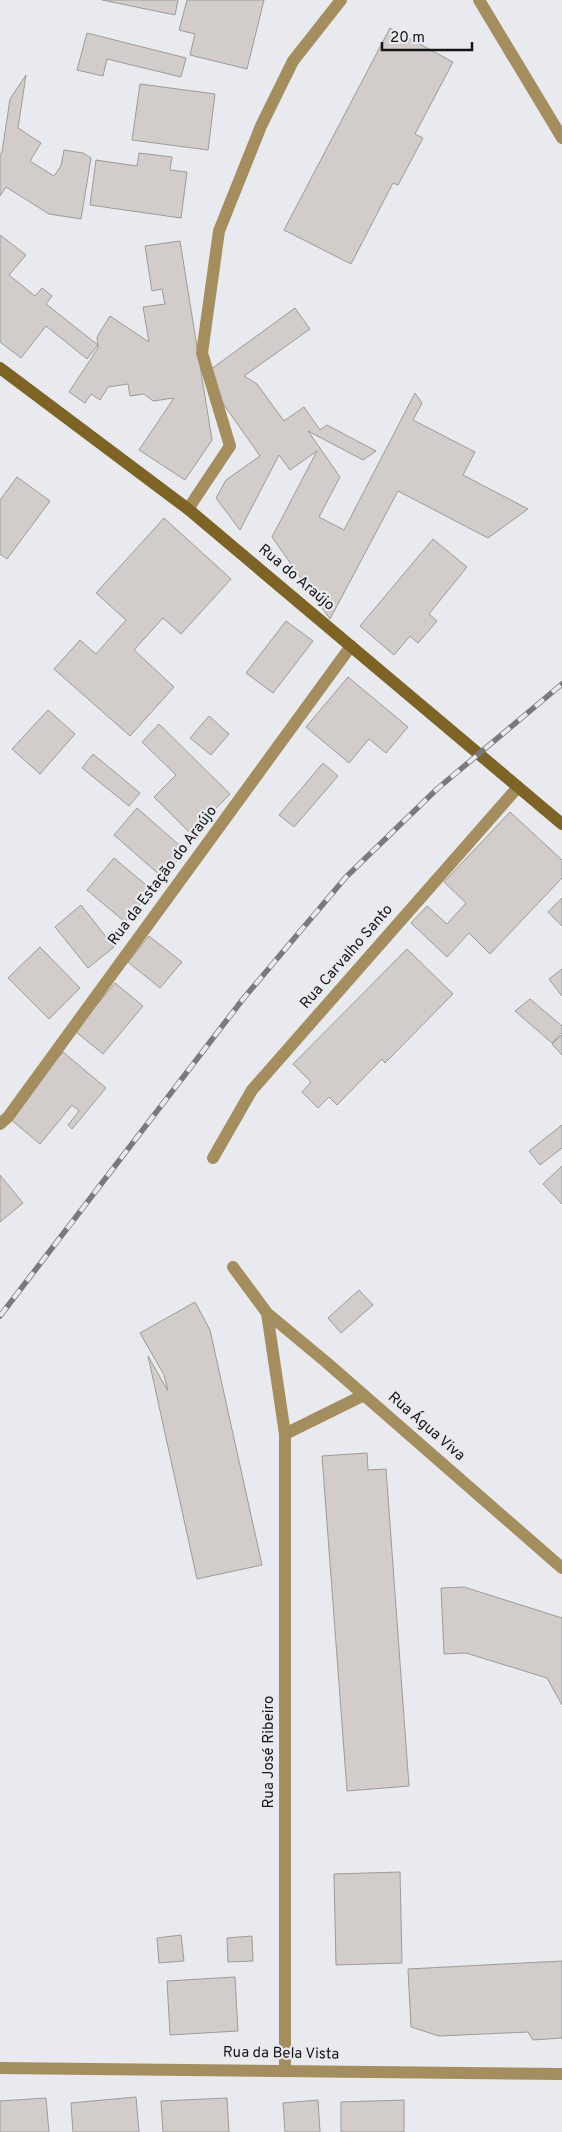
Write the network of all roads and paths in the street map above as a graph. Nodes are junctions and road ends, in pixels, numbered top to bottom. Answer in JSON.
{"nodes":[{"id":1,"x":341,"y":0,"type":"edge"},
{"id":2,"x":479,"y":0,"type":"edge"},
{"id":3,"x":562,"y":138,"type":"edge"},
{"id":4,"x":0,"y":368,"type":"edge"},
{"id":5,"x":188,"y":509,"type":"junction"},
{"id":6,"x":351,"y":646,"type":"junction"},
{"id":7,"x":518,"y":787,"type":"junction"},
{"id":8,"x":562,"y":824,"type":"edge"},
{"id":9,"x":0,"y":1124,"type":"edge"},
{"id":10,"x":214,"y":1158,"type":"dead end"},
{"id":11,"x":233,"y":1268,"type":"dead end"},
{"id":12,"x":267,"y":1313,"type":"junction"},
{"id":13,"x":364,"y":1395,"type":"junction"},
{"id":14,"x":285,"y":1434,"type":"junction"},
{"id":15,"x":562,"y":1568,"type":"edge"},
{"id":16,"x":0,"y":2068,"type":"edge"},
{"id":17,"x":285,"y":2070,"type":"junction"},
{"id":18,"x":562,"y":2074,"type":"edge"}],
"edges":[{"from":1,"to":5,"type":"street"},
{"from":2,"to":3,"type":"street"},
{"from":4,"to":5,"type":"main road","name":"Rua do Araújo"},
{"from":5,"to":6,"type":"main road","name":"Rua do Araújo"},
{"from":6,"to":7,"type":"main road","name":"Rua do Araújo"},
{"from":6,"to":9,"type":"street","name":"Rua da Estação do Araújo"},
{"from":7,"to":8,"type":"main road","name":"Rua do Araújo"},
{"from":7,"to":10,"type":"street","name":"Rua Carvalho Santo"},
{"from":11,"to":12,"type":"street","name":"Rua José Ribeiro"},
{"from":12,"to":13,"type":"street","name":"Rua Água Viva"},
{"from":12,"to":14,"type":"street","name":"Rua José Ribeiro"},
{"from":13,"to":14,"type":"street"},
{"from":13,"to":15,"type":"street","name":"Rua Água Viva"},
{"from":14,"to":17,"type":"street","name":"Rua José Ribeiro"},
{"from":16,"to":17,"type":"street","name":"Rua da Bela Vista"},
{"from":17,"to":18,"type":"street","name":"Rua da Bela Vista"}]}
